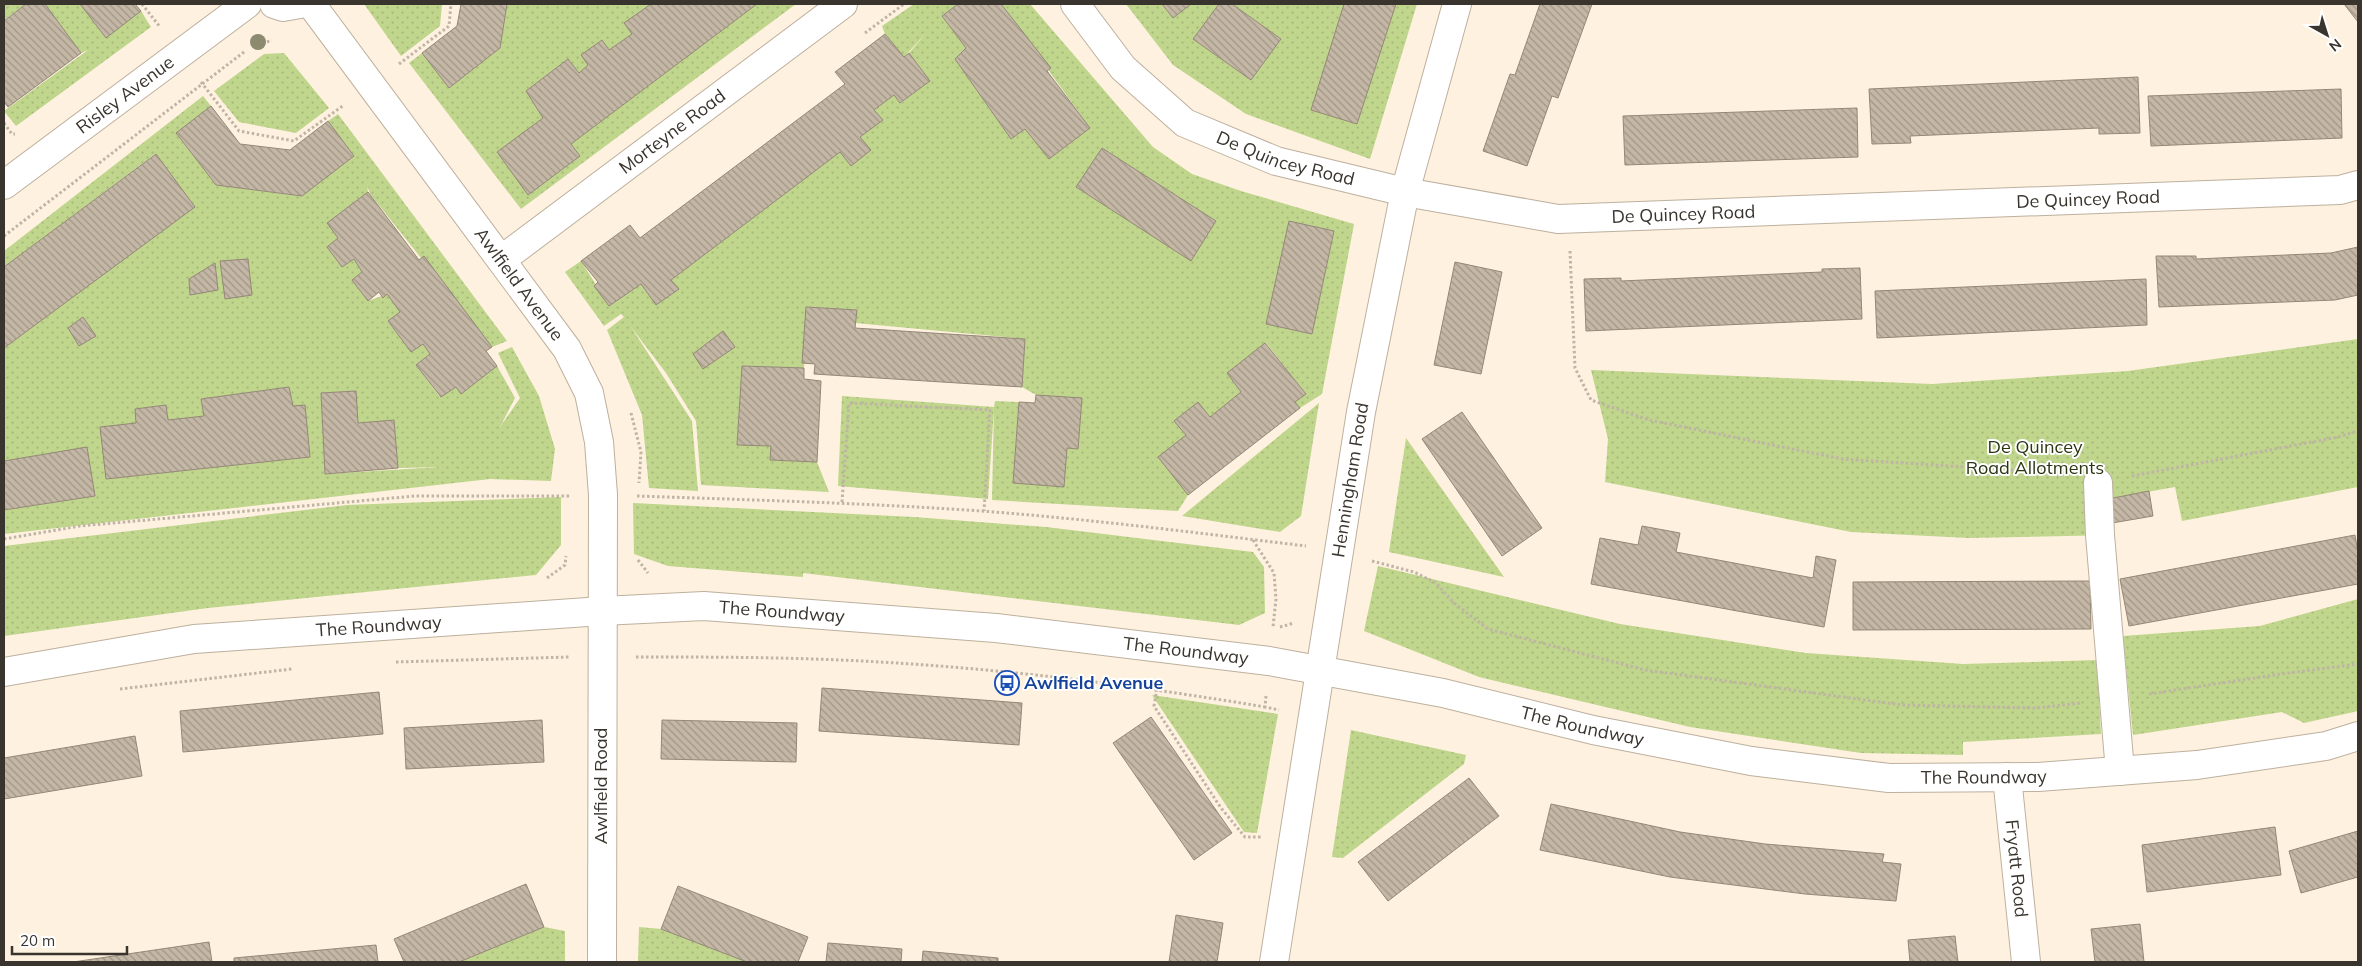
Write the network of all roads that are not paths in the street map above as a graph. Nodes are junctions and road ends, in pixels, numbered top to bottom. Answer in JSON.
{"nodes":[{"id":1,"x":247,"y":4,"type":"edge"},
{"id":2,"x":274,"y":4,"type":"edge"},
{"id":3,"x":300,"y":4,"type":"edge"},
{"id":4,"x":311,"y":4,"type":"edge"},
{"id":5,"x":843,"y":4,"type":"edge"},
{"id":6,"x":1075,"y":4,"type":"edge"},
{"id":7,"x":1457,"y":4,"type":"edge"},
{"id":8,"x":8,"y":174,"type":"edge"},
{"id":9,"x":2358,"y":185,"type":"edge"},
{"id":10,"x":1404,"y":192,"type":"junction"},
{"id":11,"x":501,"y":260,"type":"junction"},
{"id":12,"x":2098,"y":483,"type":"road end"},
{"id":13,"x":602,"y":611,"type":"junction"},
{"id":14,"x":1321,"y":670,"type":"junction"},
{"id":15,"x":4,"y":672,"type":"edge"},
{"id":16,"x":2358,"y":736,"type":"edge"},
{"id":17,"x":2120,"y":771,"type":"junction"},
{"id":18,"x":2007,"y":777,"type":"junction"},
{"id":19,"x":602,"y":962,"type":"edge"},
{"id":20,"x":1274,"y":962,"type":"edge"},
{"id":21,"x":2026,"y":962,"type":"edge"}],
"edges":[{"from":1,"to":8,"type":"main road","name":"Risley Avenue"},
{"from":2,"to":3,"type":"main road"},
{"from":4,"to":11,"type":"main road","name":"Awlfield Avenue"},
{"from":5,"to":11,"type":"main road","name":"Morteyne Road"},
{"from":6,"to":10,"type":"main road","name":"De Quincey Road"},
{"from":7,"to":10,"type":"main road","name":"Henningham Road"},
{"from":9,"to":10,"type":"main road","name":"De Quincey Road"},
{"from":10,"to":14,"type":"main road","name":"Henningham Road"},
{"from":11,"to":13,"type":"main road","name":"Awlfield Avenue"},
{"from":12,"to":17,"type":"main road"},
{"from":13,"to":14,"type":"main road","name":"The Roundway"},
{"from":13,"to":15,"type":"main road","name":"The Roundway"},
{"from":13,"to":19,"type":"main road","name":"Awlfield Road"},
{"from":14,"to":18,"type":"main road","name":"The Roundway"},
{"from":14,"to":20,"type":"main road","name":"Henningham Road"},
{"from":16,"to":17,"type":"main road","name":"The Roundway"},
{"from":17,"to":18,"type":"main road","name":"The Roundway"},
{"from":18,"to":21,"type":"main road","name":"Fryatt Road"}]}
